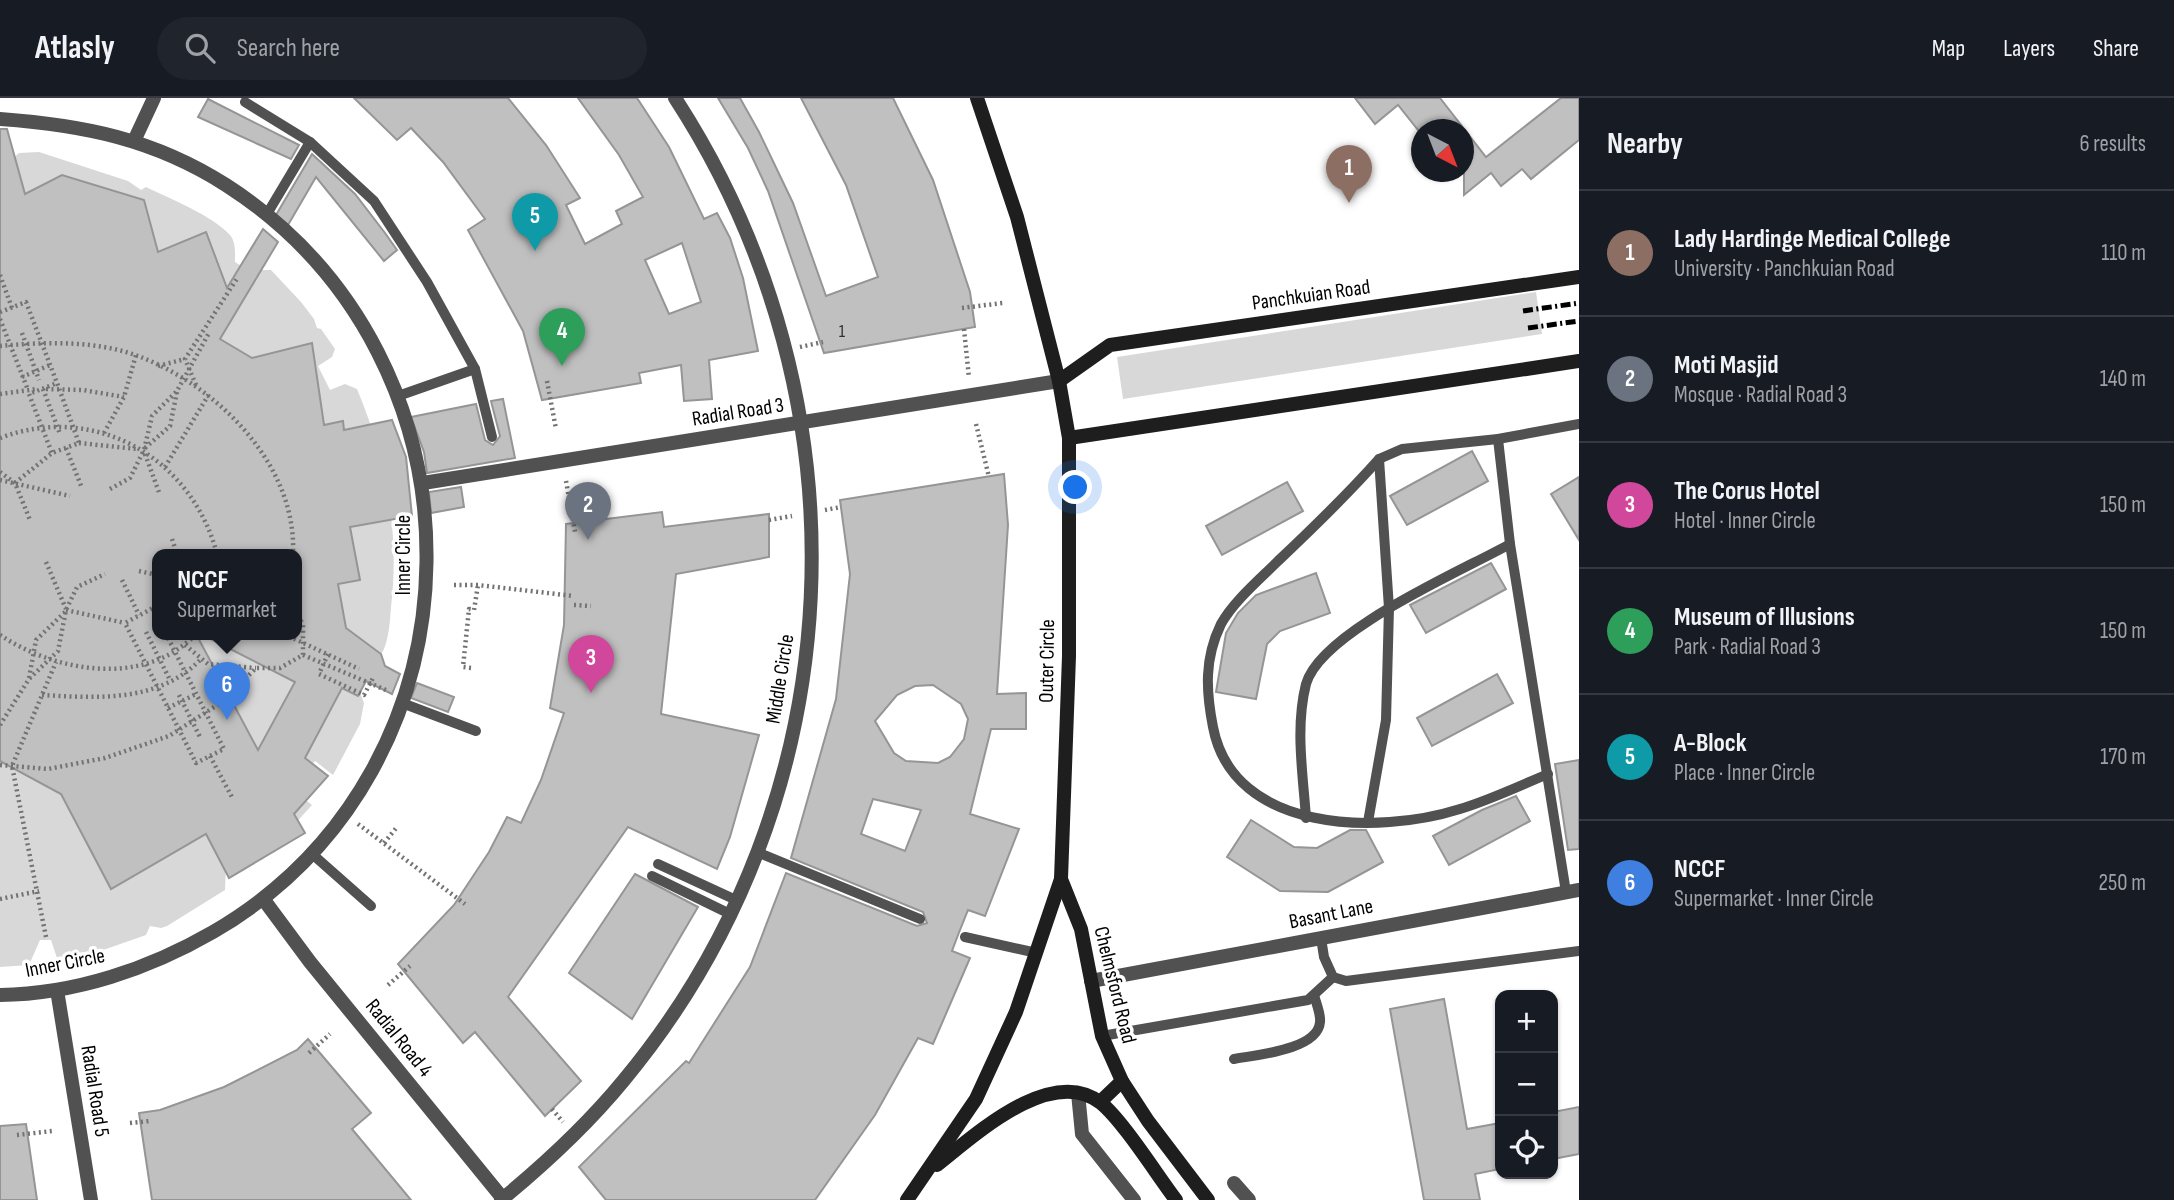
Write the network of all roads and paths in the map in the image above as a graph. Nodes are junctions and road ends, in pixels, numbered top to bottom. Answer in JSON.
{"nodes":[{"id":1,"x":153,"y":98,"type":"edge"},
{"id":2,"x":675,"y":98,"type":"edge"},
{"id":3,"x":977,"y":98,"type":"edge"},
{"id":4,"x":245,"y":102,"type":"dead end"},
{"id":5,"x":0,"y":118,"type":"edge"},
{"id":6,"x":134,"y":141,"type":"junction"},
{"id":7,"x":310,"y":142,"type":"junction"},
{"id":8,"x":267,"y":214,"type":"junction"},
{"id":9,"x":0,"y":275,"type":"edge"},
{"id":10,"x":238,"y":277,"type":"dead end"},
{"id":11,"x":1579,"y":277,"type":"edge"},
{"id":12,"x":1003,"y":303,"type":"dead end"},
{"id":13,"x":12,"y":308,"type":"junction"},
{"id":14,"x":962,"y":308,"type":"dead end"},
{"id":15,"x":0,"y":312,"type":"edge"},
{"id":16,"x":0,"y":319,"type":"edge"},
{"id":17,"x":964,"y":329,"type":"dead end"},
{"id":18,"x":22,"y":333,"type":"dead end"},
{"id":19,"x":209,"y":333,"type":"dead end"},
{"id":20,"x":823,"y":342,"type":"dead end"},
{"id":21,"x":807,"y":345,"type":"dead end"},
{"id":22,"x":0,"y":346,"type":"edge"},
{"id":23,"x":136,"y":355,"type":"junction"},
{"id":24,"x":186,"y":359,"type":"junction"},
{"id":25,"x":1579,"y":361,"type":"edge"},
{"id":26,"x":50,"y":365,"type":"junction"},
{"id":27,"x":158,"y":366,"type":"junction"},
{"id":28,"x":475,"y":369,"type":"junction"},
{"id":29,"x":35,"y":371,"type":"junction"},
{"id":30,"x":22,"y":377,"type":"junction"},
{"id":31,"x":38,"y":380,"type":"dead end"},
{"id":32,"x":547,"y":381,"type":"dead end"},
{"id":33,"x":1059,"y":381,"type":"junction"},
{"id":34,"x":57,"y":383,"type":"junction"},
{"id":35,"x":970,"y":383,"type":"dead end"},
{"id":36,"x":196,"y":386,"type":"junction"},
{"id":37,"x":43,"y":389,"type":"junction"},
{"id":38,"x":177,"y":391,"type":"junction"},
{"id":39,"x":0,"y":394,"type":"edge"},
{"id":40,"x":29,"y":394,"type":"junction"},
{"id":41,"x":209,"y":394,"type":"junction"},
{"id":42,"x":398,"y":396,"type":"junction"},
{"id":43,"x":124,"y":397,"type":"junction"},
{"id":44,"x":802,"y":422,"type":"junction"},
{"id":45,"x":976,"y":424,"type":"dead end"},
{"id":46,"x":1579,"y":424,"type":"edge"},
{"id":47,"x":556,"y":429,"type":"dead end"},
{"id":48,"x":104,"y":433,"type":"junction"},
{"id":49,"x":60,"y":434,"type":"dead end"},
{"id":50,"x":492,"y":437,"type":"dead end"},
{"id":51,"x":0,"y":438,"type":"edge"},
{"id":52,"x":1069,"y":438,"type":"junction"},
{"id":53,"x":1498,"y":439,"type":"junction"},
{"id":54,"x":79,"y":443,"type":"junction"},
{"id":55,"x":66,"y":448,"type":"junction"},
{"id":56,"x":144,"y":450,"type":"junction"},
{"id":57,"x":52,"y":453,"type":"junction"},
{"id":58,"x":1379,"y":459,"type":"junction"},
{"id":59,"x":165,"y":467,"type":"junction"},
{"id":60,"x":0,"y":471,"type":"edge"},
{"id":61,"x":989,"y":477,"type":"dead end"},
{"id":62,"x":0,"y":480,"type":"edge"},
{"id":63,"x":566,"y":481,"type":"dead end"},
{"id":64,"x":15,"y":483,"type":"junction"},
{"id":65,"x":423,"y":483,"type":"junction"},
{"id":66,"x":82,"y":488,"type":"dead end"},
{"id":67,"x":110,"y":489,"type":"dead end"},
{"id":68,"x":160,"y":495,"type":"dead end"},
{"id":69,"x":70,"y":496,"type":"dead end"},
{"id":70,"x":30,"y":520,"type":"dead end"},
{"id":71,"x":575,"y":532,"type":"dead end"},
{"id":72,"x":172,"y":539,"type":"dead end"},
{"id":73,"x":1510,"y":544,"type":"junction"},
{"id":74,"x":175,"y":549,"type":"edge"},
{"id":75,"x":216,"y":549,"type":"edge"},
{"id":76,"x":293,"y":549,"type":"edge"},
{"id":77,"x":46,"y":562,"type":"dead end"},
{"id":78,"x":139,"y":571,"type":"dead end"},
{"id":79,"x":152,"y":574,"type":"edge"},
{"id":80,"x":106,"y":575,"type":"dead end"},
{"id":81,"x":122,"y":580,"type":"dead end"},
{"id":82,"x":478,"y":584,"type":"junction"},
{"id":83,"x":454,"y":585,"type":"dead end"},
{"id":84,"x":574,"y":596,"type":"dead end"},
{"id":85,"x":574,"y":605,"type":"dead end"},
{"id":86,"x":591,"y":606,"type":"dead end"},
{"id":87,"x":152,"y":608,"type":"edge"},
{"id":88,"x":1389,"y":608,"type":"junction"},
{"id":89,"x":66,"y":610,"type":"junction"},
{"id":90,"x":139,"y":615,"type":"junction"},
{"id":91,"x":302,"y":622,"type":"edge"},
{"id":92,"x":125,"y":623,"type":"junction"},
{"id":93,"x":146,"y":632,"type":"dead end"},
{"id":94,"x":0,"y":635,"type":"edge"},
{"id":95,"x":169,"y":640,"type":"edge"},
{"id":96,"x":189,"y":640,"type":"edge"},
{"id":97,"x":297,"y":640,"type":"edge"},
{"id":98,"x":184,"y":645,"type":"junction"},
{"id":99,"x":328,"y":654,"type":"junction"},
{"id":100,"x":303,"y":655,"type":"junction"},
{"id":101,"x":201,"y":659,"type":"junction"},
{"id":102,"x":56,"y":662,"type":"junction"},
{"id":103,"x":256,"y":668,"type":"junction"},
{"id":104,"x":471,"y":668,"type":"dead end"},
{"id":105,"x":359,"y":669,"type":"dead end"},
{"id":106,"x":185,"y":672,"type":"junction"},
{"id":107,"x":374,"y":676,"type":"dead end"},
{"id":108,"x":29,"y":679,"type":"junction"},
{"id":109,"x":170,"y":680,"type":"junction"},
{"id":110,"x":157,"y":686,"type":"junction"},
{"id":111,"x":196,"y":694,"type":"junction"},
{"id":112,"x":42,"y":695,"type":"junction"},
{"id":113,"x":179,"y":695,"type":"dead end"},
{"id":114,"x":403,"y":700,"type":"junction"},
{"id":115,"x":183,"y":701,"type":"junction"},
{"id":116,"x":168,"y":708,"type":"junction"},
{"id":117,"x":0,"y":725,"type":"edge"},
{"id":118,"x":476,"y":731,"type":"dead end"},
{"id":119,"x":201,"y":738,"type":"dead end"},
{"id":120,"x":210,"y":756,"type":"junction"},
{"id":121,"x":0,"y":765,"type":"edge"},
{"id":122,"x":12,"y":766,"type":"junction"},
{"id":123,"x":1548,"y":774,"type":"junction"},
{"id":124,"x":233,"y":799,"type":"dead end"},
{"id":125,"x":1306,"y":818,"type":"junction"},
{"id":126,"x":1368,"y":822,"type":"junction"},
{"id":127,"x":358,"y":824,"type":"dead end"},
{"id":128,"x":397,"y":827,"type":"dead end"},
{"id":129,"x":384,"y":843,"type":"junction"},
{"id":130,"x":757,"y":852,"type":"junction"},
{"id":131,"x":311,"y":853,"type":"junction"},
{"id":132,"x":657,"y":864,"type":"dead end"},
{"id":133,"x":652,"y":876,"type":"dead end"},
{"id":134,"x":1061,"y":879,"type":"junction"},
{"id":135,"x":39,"y":891,"type":"junction"},
{"id":136,"x":1573,"y":891,"type":"edge"},
{"id":137,"x":0,"y":899,"type":"edge"},
{"id":138,"x":264,"y":900,"type":"junction"},
{"id":139,"x":736,"y":900,"type":"junction"},
{"id":140,"x":466,"y":904,"type":"dead end"},
{"id":141,"x":371,"y":906,"type":"dead end"},
{"id":142,"x":730,"y":914,"type":"junction"},
{"id":143,"x":920,"y":919,"type":"dead end"},
{"id":144,"x":46,"y":936,"type":"dead end"},
{"id":145,"x":965,"y":937,"type":"dead end"},
{"id":146,"x":1321,"y":938,"type":"junction"},
{"id":147,"x":1579,"y":951,"type":"edge"},
{"id":148,"x":1037,"y":953,"type":"junction"},
{"id":149,"x":410,"y":966,"type":"dead end"},
{"id":150,"x":1333,"y":977,"type":"junction"},
{"id":151,"x":1091,"y":981,"type":"junction"},
{"id":152,"x":388,"y":985,"type":"dead end"},
{"id":153,"x":57,"y":990,"type":"junction"},
{"id":154,"x":0,"y":995,"type":"edge"},
{"id":155,"x":1314,"y":995,"type":"junction"},
{"id":156,"x":330,"y":1034,"type":"dead end"},
{"id":157,"x":1102,"y":1036,"type":"junction"},
{"id":158,"x":309,"y":1053,"type":"dead end"},
{"id":159,"x":1234,"y":1059,"type":"dead end"},
{"id":160,"x":1122,"y":1081,"type":"junction"},
{"id":161,"x":1078,"y":1093,"type":"junction"},
{"id":162,"x":1100,"y":1102,"type":"junction"},
{"id":163,"x":150,"y":1121,"type":"dead end"},
{"id":164,"x":130,"y":1123,"type":"dead end"},
{"id":165,"x":52,"y":1131,"type":"dead end"},
{"id":166,"x":17,"y":1135,"type":"dead end"},
{"id":167,"x":927,"y":1172,"type":"junction"},
{"id":168,"x":1234,"y":1183,"type":"dead end"},
{"id":169,"x":91,"y":1200,"type":"edge"},
{"id":170,"x":502,"y":1200,"type":"edge"},
{"id":171,"x":907,"y":1200,"type":"edge"},
{"id":172,"x":1134,"y":1200,"type":"edge"},
{"id":173,"x":1176,"y":1200,"type":"edge"},
{"id":174,"x":1208,"y":1200,"type":"edge"},
{"id":175,"x":1249,"y":1200,"type":"edge"}],
"edges":[{"from":1,"to":6,"type":"street"},
{"from":2,"to":44,"type":"street","name":"Middle Circle"},
{"from":3,"to":33,"type":"main road","name":"Outer Circle"},
{"from":4,"to":7,"type":"lane"},
{"from":5,"to":6,"type":"street","name":"Inner Circle"},
{"from":6,"to":8,"type":"street","name":"Inner Circle"},
{"from":7,"to":8,"type":"lane"},
{"from":7,"to":28,"type":"lane"},
{"from":8,"to":42,"type":"street","name":"Inner Circle"},
{"from":9,"to":13,"type":"path"},
{"from":10,"to":24,"type":"path"},
{"from":11,"to":33,"type":"main road","name":"Panchkuian Road"},
{"from":12,"to":14,"type":"path"},
{"from":13,"to":15,"type":"path"},
{"from":13,"to":26,"type":"path"},
{"from":16,"to":30,"type":"path"},
{"from":17,"to":35,"type":"path"},
{"from":18,"to":29,"type":"path"},
{"from":19,"to":38,"type":"path"},
{"from":20,"to":21,"type":"path"},
{"from":22,"to":23,"type":"path"},
{"from":23,"to":27,"type":"path"},
{"from":23,"to":43,"type":"path"},
{"from":24,"to":27,"type":"path"},
{"from":24,"to":36,"type":"path"},
{"from":25,"to":52,"type":"main road"},
{"from":26,"to":29,"type":"path"},
{"from":26,"to":34,"type":"path"},
{"from":27,"to":36,"type":"path"},
{"from":28,"to":42,"type":"lane"},
{"from":28,"to":50,"type":"lane"},
{"from":29,"to":30,"type":"path"},
{"from":29,"to":31,"type":"path"},
{"from":30,"to":40,"type":"path"},
{"from":32,"to":47,"type":"path"},
{"from":33,"to":44,"type":"street","name":"Radial Road 3"},
{"from":33,"to":52,"type":"main road","name":"Outer Circle"},
{"from":34,"to":37,"type":"path"},
{"from":34,"to":54,"type":"path"},
{"from":36,"to":41,"type":"path"},
{"from":37,"to":40,"type":"path"},
{"from":37,"to":49,"type":"path"},
{"from":38,"to":56,"type":"path"},
{"from":38,"to":56,"type":"path"},
{"from":39,"to":43,"type":"path"},
{"from":40,"to":57,"type":"path"},
{"from":41,"to":59,"type":"path"},
{"from":41,"to":76,"type":"path"},
{"from":42,"to":65,"type":"street","name":"Inner Circle"},
{"from":43,"to":48,"type":"path"},
{"from":44,"to":65,"type":"street","name":"Radial Road 3"},
{"from":44,"to":130,"type":"street","name":"Middle Circle"},
{"from":45,"to":61,"type":"path"},
{"from":46,"to":53,"type":"lane"},
{"from":48,"to":51,"type":"path"},
{"from":48,"to":59,"type":"path"},
{"from":52,"to":134,"type":"main road","name":"Outer Circle"},
{"from":53,"to":58,"type":"lane"},
{"from":53,"to":73,"type":"lane"},
{"from":54,"to":55,"type":"path"},
{"from":54,"to":56,"type":"path"},
{"from":55,"to":57,"type":"path"},
{"from":55,"to":66,"type":"path"},
{"from":56,"to":67,"type":"path"},
{"from":56,"to":68,"type":"path"},
{"from":57,"to":64,"type":"path"},
{"from":58,"to":88,"type":"lane"},
{"from":58,"to":125,"type":"lane"},
{"from":59,"to":75,"type":"path"},
{"from":60,"to":64,"type":"path"},
{"from":62,"to":64,"type":"path"},
{"from":63,"to":71,"type":"path"},
{"from":64,"to":69,"type":"path"},
{"from":64,"to":70,"type":"path"},
{"from":65,"to":114,"type":"street","name":"Inner Circle"},
{"from":72,"to":74,"type":"path"},
{"from":73,"to":88,"type":"lane"},
{"from":73,"to":123,"type":"lane"},
{"from":77,"to":89,"type":"path"},
{"from":78,"to":79,"type":"path"},
{"from":80,"to":89,"type":"path"},
{"from":81,"to":90,"type":"path"},
{"from":82,"to":83,"type":"path"},
{"from":82,"to":84,"type":"path"},
{"from":82,"to":104,"type":"path"},
{"from":85,"to":86,"type":"path"},
{"from":87,"to":90,"type":"path"},
{"from":88,"to":125,"type":"lane"},
{"from":88,"to":126,"type":"lane"},
{"from":89,"to":92,"type":"path"},
{"from":89,"to":108,"type":"path"},
{"from":89,"to":108,"type":"path"},
{"from":90,"to":92,"type":"path"},
{"from":91,"to":100,"type":"path"},
{"from":92,"to":110,"type":"path"},
{"from":93,"to":109,"type":"path"},
{"from":94,"to":102,"type":"path"},
{"from":95,"to":106,"type":"path"},
{"from":96,"to":98,"type":"path"},
{"from":97,"to":99,"type":"path"},
{"from":98,"to":101,"type":"path"},
{"from":98,"to":102,"type":"path"},
{"from":99,"to":105,"type":"path"},
{"from":99,"to":107,"type":"path"},
{"from":100,"to":103,"type":"path"},
{"from":100,"to":114,"type":"path"},
{"from":101,"to":103,"type":"path"},
{"from":101,"to":112,"type":"path"},
{"from":102,"to":112,"type":"path"},
{"from":103,"to":122,"type":"path"},
{"from":106,"to":109,"type":"path"},
{"from":106,"to":111,"type":"path"},
{"from":108,"to":117,"type":"path"},
{"from":109,"to":110,"type":"path"},
{"from":110,"to":116,"type":"path"},
{"from":111,"to":115,"type":"path"},
{"from":111,"to":120,"type":"path"},
{"from":112,"to":122,"type":"path"},
{"from":113,"to":115,"type":"path"},
{"from":114,"to":118,"type":"lane"},
{"from":114,"to":131,"type":"street","name":"Inner Circle"},
{"from":115,"to":116,"type":"path"},
{"from":115,"to":119,"type":"path"},
{"from":116,"to":120,"type":"path"},
{"from":120,"to":124,"type":"path"},
{"from":121,"to":122,"type":"path"},
{"from":122,"to":135,"type":"path"},
{"from":123,"to":126,"type":"lane"},
{"from":123,"to":136,"type":"lane"},
{"from":125,"to":126,"type":"lane"},
{"from":127,"to":129,"type":"path"},
{"from":128,"to":129,"type":"path"},
{"from":129,"to":140,"type":"path"},
{"from":130,"to":139,"type":"street","name":"Middle Circle"},
{"from":130,"to":143,"type":"lane"},
{"from":131,"to":138,"type":"street","name":"Inner Circle"},
{"from":131,"to":141,"type":"lane"},
{"from":132,"to":139,"type":"lane"},
{"from":133,"to":142,"type":"lane"},
{"from":134,"to":148,"type":"main road","name":"Outer Circle"},
{"from":134,"to":151,"type":"main road","name":"Chelmsford Road"},
{"from":135,"to":137,"type":"path"},
{"from":135,"to":144,"type":"path"},
{"from":136,"to":146,"type":"street","name":"Basant Lane"},
{"from":138,"to":153,"type":"street","name":"Inner Circle"},
{"from":138,"to":170,"type":"street","name":"Radial Road 4"},
{"from":139,"to":142,"type":"street","name":"Middle Circle"},
{"from":142,"to":170,"type":"street","name":"Middle Circle"},
{"from":145,"to":148,"type":"lane"},
{"from":146,"to":150,"type":"lane"},
{"from":146,"to":151,"type":"street","name":"Basant Lane"},
{"from":147,"to":150,"type":"lane"},
{"from":148,"to":167,"type":"main road","name":"Outer Circle"},
{"from":149,"to":152,"type":"path"},
{"from":150,"to":155,"type":"lane"},
{"from":151,"to":157,"type":"main road","name":"Chelmsford Road"},
{"from":153,"to":154,"type":"street","name":"Inner Circle"},
{"from":153,"to":169,"type":"street","name":"Radial Road 5"},
{"from":155,"to":157,"type":"lane"},
{"from":155,"to":159,"type":"lane"},
{"from":156,"to":158,"type":"path"},
{"from":157,"to":160,"type":"main road","name":"Chelmsford Road"},
{"from":160,"to":162,"type":"main road"},
{"from":160,"to":174,"type":"main road","name":"Chelmsford Road"},
{"from":161,"to":162,"type":"main road"},
{"from":161,"to":167,"type":"main road"},
{"from":161,"to":172,"type":"street"},
{"from":162,"to":173,"type":"main road"},
{"from":163,"to":164,"type":"path"},
{"from":165,"to":166,"type":"path"},
{"from":167,"to":171,"type":"main road","name":"Outer Circle"},
{"from":168,"to":175,"type":"street"}]}
